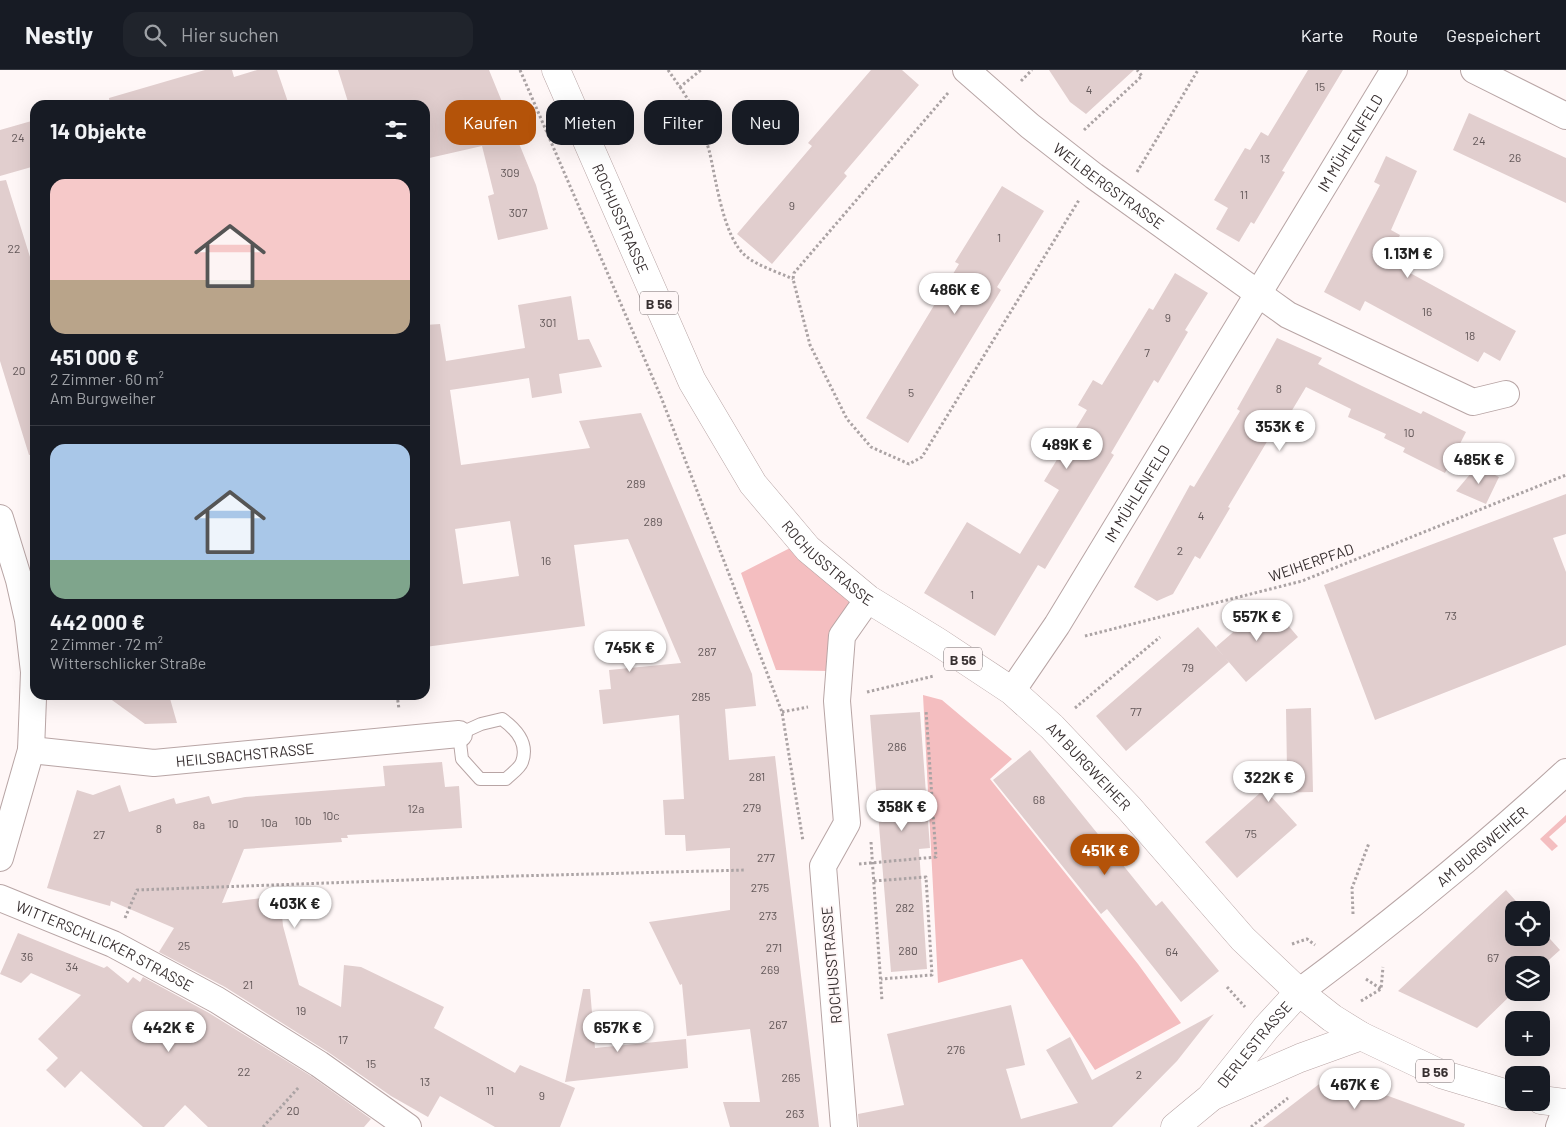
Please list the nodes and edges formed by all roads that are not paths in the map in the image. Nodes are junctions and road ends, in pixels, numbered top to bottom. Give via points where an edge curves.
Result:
1 (556, 70) edge
2 (966, 70) edge
3 (1394, 70) edge
4 (1474, 70) edge
5 (1566, 116) edge
6 (1258, 293) junction
7 (1506, 394) dead end
8 (0, 518) edge
9 (868, 600) junction
10 (30, 637) edge
11 (1012, 691) junction
12 (33, 700) edge
13 (459, 734) junction
14 (31, 750) junction
15 (1566, 772) edge
16 (0, 858) edge
17 (0, 898) edge
18 (1299, 992) junction
19 (1361, 1036) junction
20 (1505, 1093) edge
21 (1210, 1098) junction
22 (1550, 1101) edge
23 (1566, 1103) edge
24 (1566, 1108) edge
25 (408, 1127) edge
26 (844, 1127) edge
27 (1175, 1127) edge
28 (1559, 1127) edge

1 - 9 main road, ROCHUSSTRASSE / B 56 via 692,382 753,484 808,549
2 - 6 street, WEILBERGSTRASSE via 1094,176
3 - 6 street, IM MÜHLENFELD
4 - 5 street
6 - 7 street via 1288,315 1473,402
6 - 11 street, IM MÜHLENFELD via 1057,625
8 - 10 street via 19,580
9 - 11 main road, AM BURGWEIHER / B 56
9 - 26 street, ROCHUSSTRASSE via 842,636 837,701 847,823 813,858
11 - 18 main road, AM BURGWEIHER / B 56 via 1052,727 1129,808 1243,939
12 - 14 street
13 - 13 lane, HEILSBACHSTRASSE via 502,719 514,728 524,745 522,762 506,779 480,779 462,759
13 - 14 street, HEILSBACHSTRASSE via 154,763
14 - 16 street
15 - 18 street, AM BURGWEIHER via 1509,824 1367,941
17 - 25 street, WITTERSCHLICKER STRASSE via 113,944 217,1000 319,1064
18 - 19 main road, AM BURGWEIHER / B 56
18 - 21 main road, DERLESTRASSE
19 - 20 main road, AM BURGWEIHER / B 56 via 1441,1074
19 - 21 main road, DERLESTRASSE via 1300,1058
21 - 27 main road, DERLESTRASSE
22 - 23 main road
24 - 28 street

